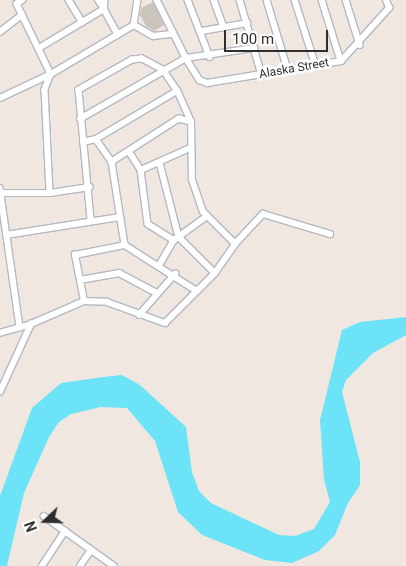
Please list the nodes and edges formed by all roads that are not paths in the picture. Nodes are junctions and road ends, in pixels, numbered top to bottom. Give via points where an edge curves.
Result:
1 (22, 0) edge
2 (69, 0) edge
3 (98, 0) edge
4 (105, 0) edge
5 (138, 0) edge
6 (157, 0) edge
7 (188, 0) edge
8 (214, 0) edge
9 (240, 0) edge
10 (267, 0) edge
11 (295, 0) edge
12 (322, 0) edge
13 (346, 0) edge
14 (388, 3) edge
15 (104, 9) junction
16 (22, 15) junction
17 (82, 22) junction
18 (247, 23) junction
19 (134, 25) junction
20 (224, 27) junction
21 (202, 31) junction
22 (0, 32) edge
23 (118, 34) junction
24 (172, 34) junction
25 (360, 45) junction
26 (39, 48) junction
27 (254, 48) junction
28 (210, 57) junction
29 (186, 58) junction
30 (341, 61) junction
31 (316, 66) junction
32 (163, 70) junction
33 (288, 70) junction
34 (51, 74) junction
35 (262, 75) junction
36 (177, 91) junction
37 (0, 98) edge
38 (80, 119) junction
39 (191, 122) junction
40 (96, 139) junction
41 (83, 142) junction
42 (190, 148) junction
43 (129, 151) junction
44 (112, 162) junction
45 (160, 163) junction
46 (140, 170) junction
47 (90, 186) junction
48 (0, 191) edge
49 (50, 193) junction
50 (207, 216) junction
51 (120, 217) junction
52 (91, 219) junction
53 (330, 234) dead end
54 (6, 235) junction
55 (177, 238) junction
56 (235, 244) junction
57 (125, 245) junction
58 (160, 264) junction
59 (215, 273) junction
60 (175, 274) junction
61 (80, 280) junction
62 (197, 291) junction
63 (158, 292) junction
64 (84, 301) junction
65 (139, 315) junction
66 (31, 324) junction
67 (20, 326) junction
68 (0, 333) edge
69 (0, 392) edge
70 (44, 516) dead end
71 (65, 531) junction
72 (90, 550) junction
73 (42, 566) edge
74 (80, 566) edge
75 (114, 566) edge

1 - 16 street via 17,4
2 - 17 street
3 - 15 street
4 - 15 street
5 - 19 street
6 - 24 street
7 - 21 street
8 - 20 street
9 - 18 street
10 - 33 street
11 - 31 street
12 - 30 street
13 - 25 street
14 - 25 street, Alaska Street
15 - 17 street
15 - 23 street
16 - 22 street
16 - 26 street
17 - 26 street
18 - 20 street
18 - 27 street
19 - 23 street
19 - 24 street via 153,36
20 - 21 street
21 - 28 street
23 - 34 street
24 - 29 street
25 - 30 street, Alaska Street
26 - 34 street
27 - 28 street
27 - 35 street
28 - 29 street
29 - 32 street
29 - 35 street, Alaska Street via 203,83
30 - 31 street, Alaska Street
31 - 33 street, Alaska Street
32 - 36 street
32 - 38 street
32 - 38 street via 137,58 83,87 78,95
33 - 35 street, Alaska Street
34 - 37 street
34 - 49 street via 45,90
36 - 39 street
36 - 40 street
38 - 41 street
39 - 42 street
39 - 43 street via 179,119
40 - 41 street
40 - 44 street
41 - 47 street
42 - 45 street
42 - 50 street via 192,180
43 - 44 street
43 - 46 street
44 - 51 street
45 - 46 street
45 - 55 street
46 - 55 street via 148,224
47 - 49 street
47 - 52 street
48 - 49 street
48 - 54 street
50 - 55 street
50 - 56 street
51 - 52 street
51 - 57 street
52 - 54 street
53 - 56 street via 263,214
54 - 67 street
55 - 58 street
55 - 59 street
56 - 59 street
57 - 58 street
57 - 61 street via 78,253 74,258
58 - 60 street
59 - 62 street
60 - 62 street
60 - 63 street
61 - 63 street via 119,273
61 - 64 street
62 - 65 street via 165,324
63 - 65 street
64 - 65 street via 107,302
64 - 66 street
66 - 67 street
66 - 69 street
67 - 68 street
70 - 71 street
71 - 72 street
71 - 73 street
72 - 74 street
72 - 75 street

